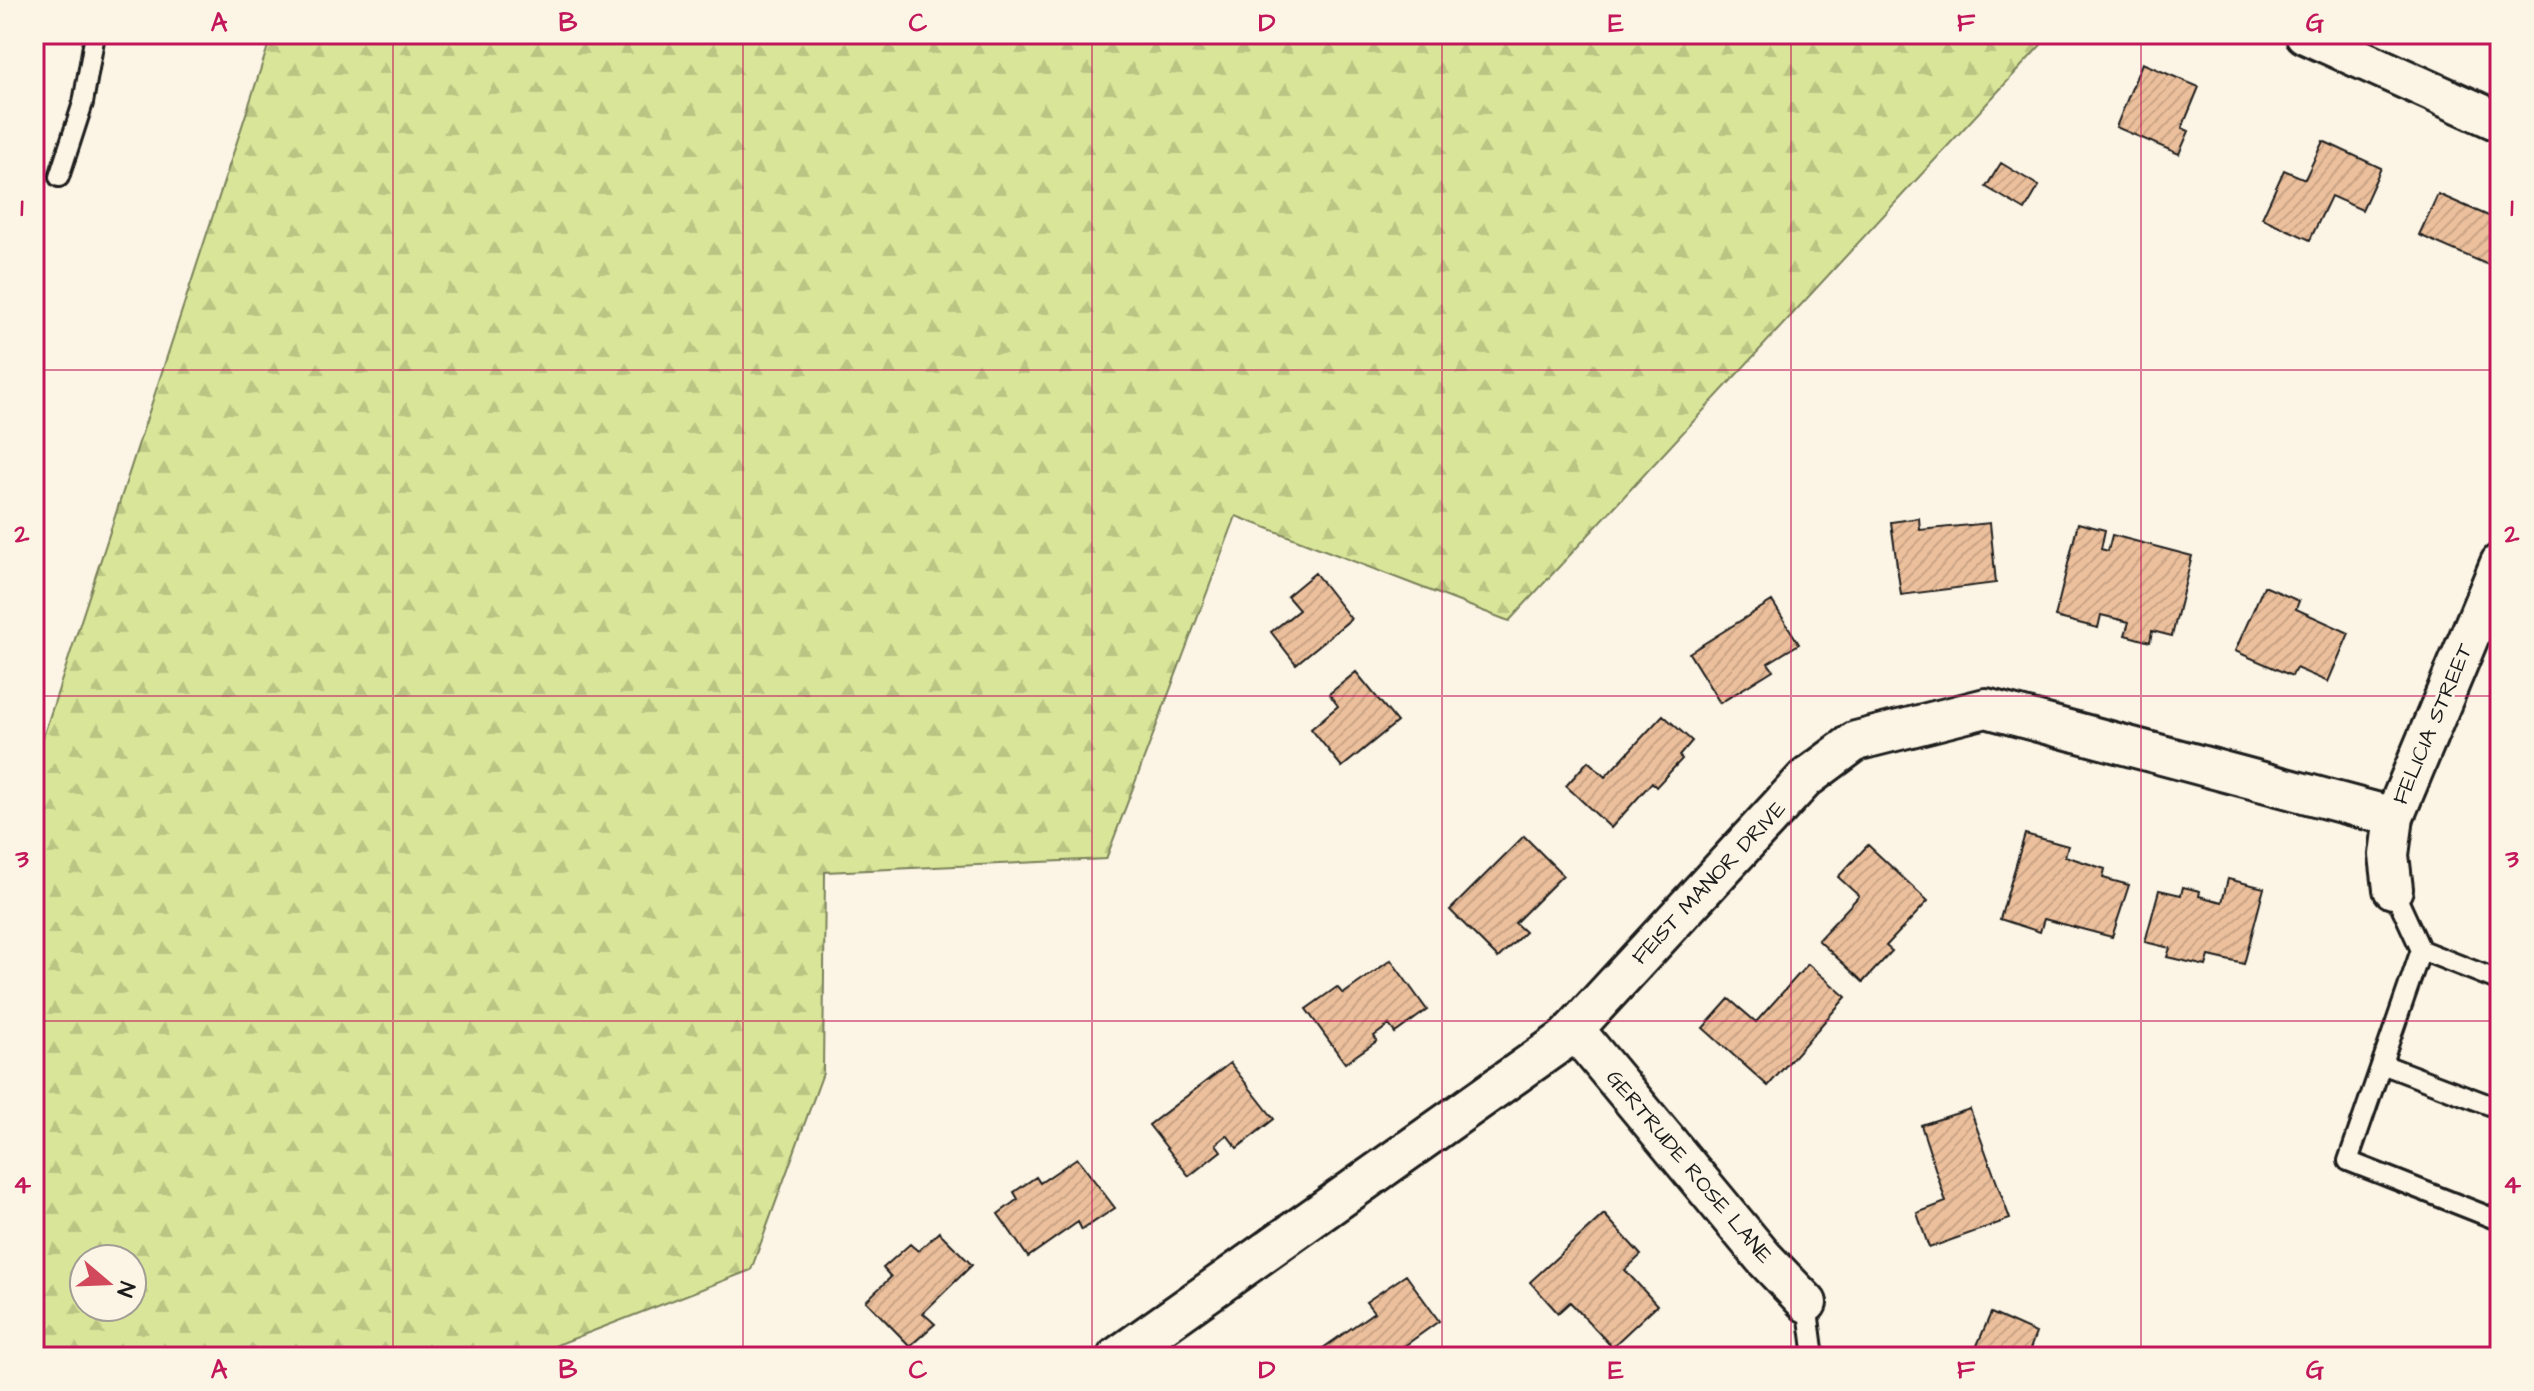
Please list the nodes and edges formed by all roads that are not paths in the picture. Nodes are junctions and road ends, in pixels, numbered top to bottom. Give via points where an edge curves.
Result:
1 (95, 34) edge
2 (2305, 34) edge
3 (2500, 122) edge
4 (59, 177) dead end
5 (2500, 563) edge
6 (2394, 817) junction
7 (2393, 889) joint
8 (2421, 950) junction
9 (2500, 981) edge
10 (1574, 1029) junction
11 (2382, 1064) junction
12 (2500, 1109) edge
13 (2500, 1221) edge
14 (1807, 1303) joint
15 (1117, 1357) edge
16 (1814, 1357) edge

1 - 4 lane via 83,103
2 - 3 street
5 - 6 street, FELICIA STREET
6 - 7 street, FELICIA STREET via 2389,855
6 - 10 street, FEIST MANOR DRIVE via 1986,708 1856,741 1805,779
7 - 8 lane
8 - 9 lane
8 - 11 lane
10 - 14 street, GERTRUDE ROSE LANE
10 - 15 street, FEIST MANOR DRIVE
11 - 12 lane
11 - 13 lane via 2348,1161
14 - 16 lane

